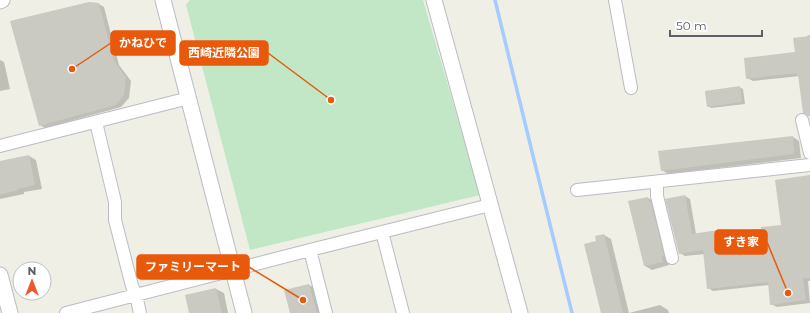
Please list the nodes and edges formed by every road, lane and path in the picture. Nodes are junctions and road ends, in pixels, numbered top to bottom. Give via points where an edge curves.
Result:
1 (163, 0) edge
2 (434, 0) edge
3 (615, 0) edge
4 (631, 88) dead end
5 (189, 98) junction
6 (802, 120) dead end
7 (96, 122) junction
8 (0, 146) edge
9 (810, 153) edge
10 (810, 165) edge
11 (657, 182) junction
12 (576, 190) dead end
13 (490, 204) junction
14 (382, 232) junction
15 (310, 250) junction
16 (672, 258) dead end
17 (233, 269) junction
18 (0, 275) edge
19 (136, 295) junction
20 (10, 313) edge
21 (66, 313) edge
22 (140, 313) edge
23 (244, 313) edge
24 (326, 313) edge
25 (403, 313) edge
26 (520, 313) edge

1 - 5 street
2 - 13 street
3 - 4 street
5 - 7 street
5 - 17 street
6 - 9 street
7 - 8 street
7 - 19 street via 115,202 115,220
10 - 11 street
11 - 12 street
11 - 16 street via 657,196
13 - 14 street
13 - 26 street
14 - 15 street
14 - 25 street
15 - 17 street
15 - 24 street
17 - 19 street
17 - 23 street
18 - 20 street
19 - 21 street
19 - 22 street

